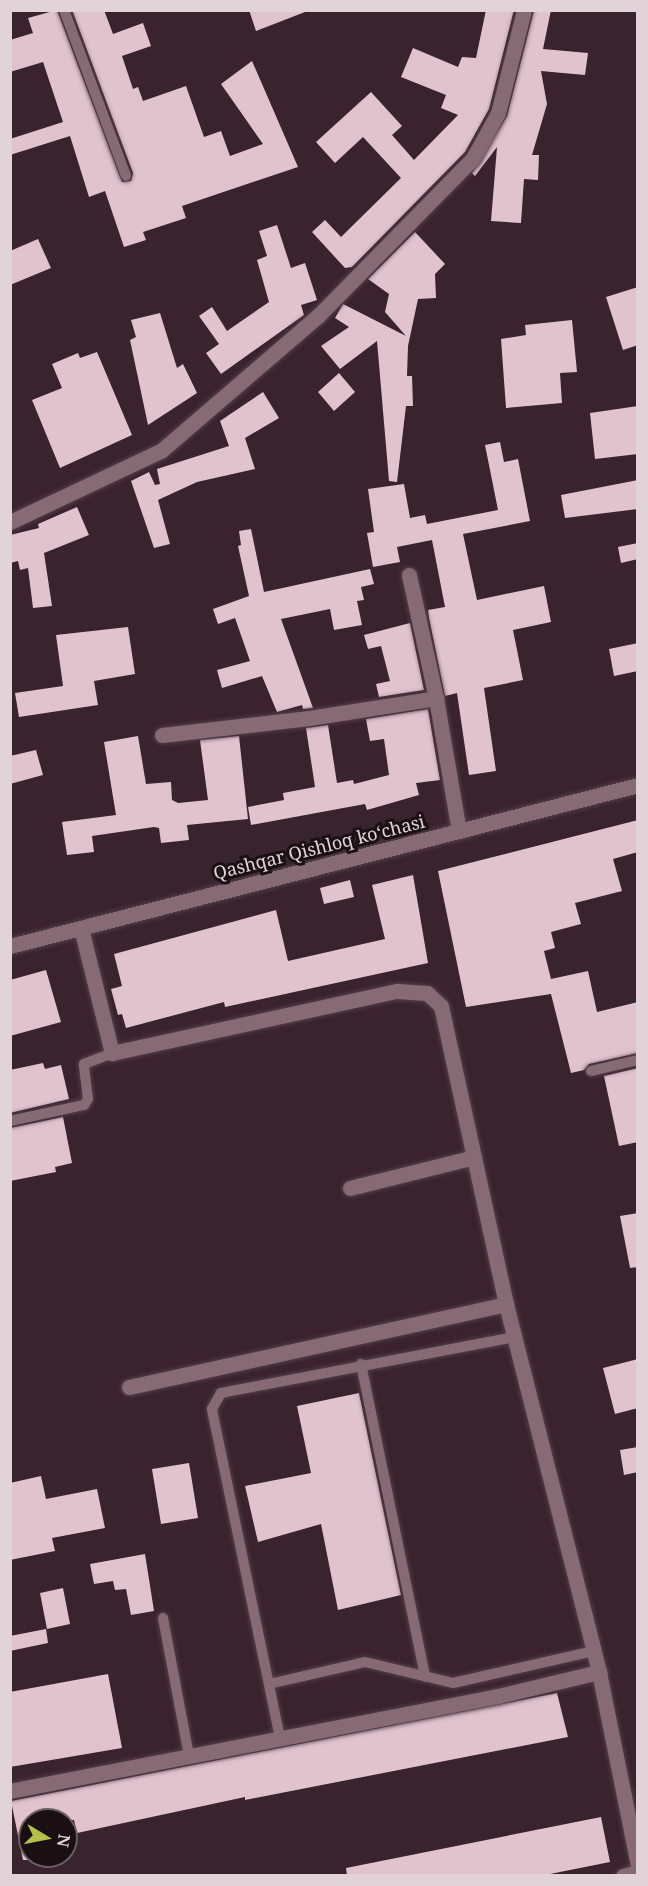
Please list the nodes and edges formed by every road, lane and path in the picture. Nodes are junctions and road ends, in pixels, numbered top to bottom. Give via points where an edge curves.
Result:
1 (64, 10) edge
2 (525, 10) edge
3 (126, 176) dead end
4 (10, 522) edge
5 (409, 575) dead end
6 (436, 698) junction
7 (162, 735) dead end
8 (638, 785) edge
9 (459, 831) junction
10 (81, 928) junction
11 (10, 946) edge
12 (112, 1053) junction
13 (638, 1060) edge
14 (591, 1071) dead end
15 (10, 1121) edge
16 (474, 1157) junction
17 (350, 1188) dead end
18 (506, 1304) junction
19 (514, 1337) junction
20 (361, 1364) junction
21 (129, 1387) dead end
22 (163, 1618) dead end
23 (594, 1652) junction
24 (599, 1672) junction
25 (425, 1677) junction
26 (269, 1684) junction
27 (280, 1738) junction
28 (189, 1756) junction
29 (10, 1791) edge
30 (638, 1865) edge
31 (638, 1872) edge
32 (622, 1875) edge

1 - 3 lane
2 - 4 street via 490,132 460,174 327,308 162,450
5 - 6 street
6 - 7 street
6 - 9 street
8 - 9 street, Qashqar Qishloq koʻchasi
9 - 10 street, Qashqar Qishloq koʻchasi
10 - 11 street, Qashqar Qishloq koʻchasi
10 - 12 street
12 - 15 lane via 84,1064 88,1099 84,1105
12 - 16 street via 397,992 427,993 441,1006
13 - 14 lane
16 - 17 street
16 - 18 street
18 - 19 street
18 - 21 street
19 - 20 lane
19 - 23 street
20 - 25 lane
20 - 26 lane via 221,1393 212,1409
22 - 28 lane
23 - 24 street
23 - 25 lane via 453,1683
24 - 27 street via 498,1696
24 - 30 street
25 - 26 lane via 365,1662
26 - 27 lane
27 - 28 street
28 - 29 street
31 - 32 street

